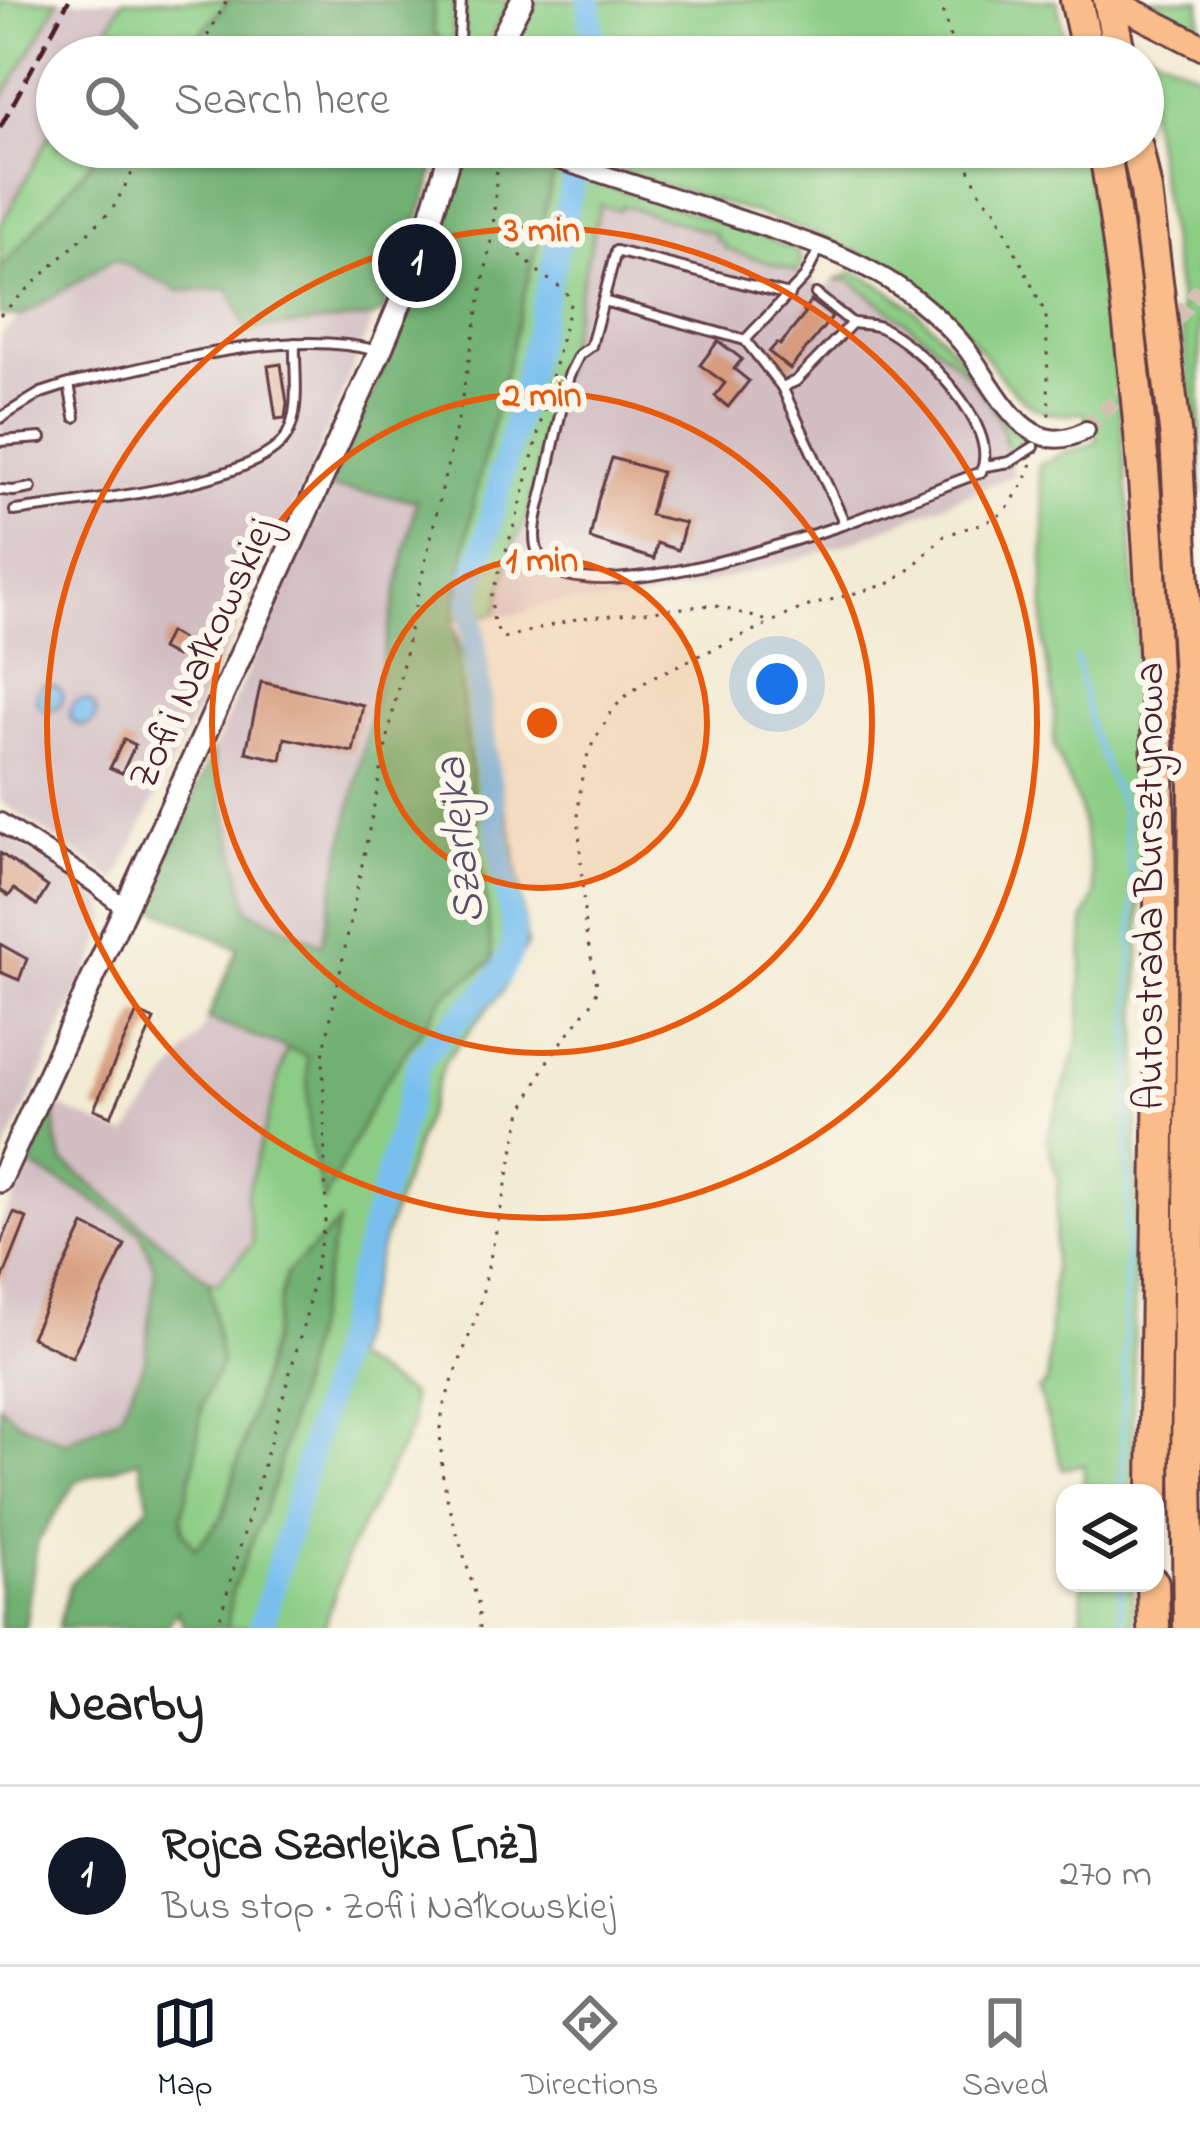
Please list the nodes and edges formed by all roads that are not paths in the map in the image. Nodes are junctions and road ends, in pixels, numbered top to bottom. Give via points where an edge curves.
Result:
1 (461, 0) edge
2 (522, 0) edge
3 (1076, 0) edge
4 (1109, 0) edge
5 (459, 36) edge
6 (503, 36) edge
7 (1084, 36) edge
8 (1116, 36) edge
9 (1200, 46) edge
10 (446, 168) edge
11 (585, 168) edge
12 (1108, 168) edge
13 (1141, 168) edge
14 (820, 247) junction
15 (816, 294) dead end
16 (790, 295) junction
17 (602, 302) junction
18 (852, 323) junction
19 (745, 340) junction
20 (295, 343) junction
21 (380, 351) junction
22 (69, 384) junction
23 (782, 387) junction
24 (75, 417) dead end
25 (0, 418) edge
26 (1086, 430) tunnel mouth
27 (41, 438) dead end
28 (0, 441) edge
29 (1035, 441) junction
30 (985, 466) junction
31 (31, 488) dead end
32 (0, 490) edge
33 (15, 511) dead end
34 (845, 524) junction
35 (0, 822) edge
36 (125, 908) junction
37 (0, 1181) edge
38 (1154, 1484) edge
39 (1153, 1592) edge
40 (1154, 1628) edge
41 (1189, 1628) edge

1 - 5 lane
2 - 6 street
3 - 7 highway
4 - 8 highway
4 - 9 main road
10 - 21 street, Zofii Nałkowskiej
11 - 14 street
12 - 38 highway, Autostrada Bursztynowa via 1142,456 1156,710
13 - 41 highway, Autostrada Bursztynowa via 1176,439 1195,787
14 - 16 lane
14 - 29 street via 916,299
15 - 18 lane
16 - 17 lane via 616,250
16 - 19 lane
17 - 19 lane
17 - 34 lane via 591,346 569,375 536,521 536,548 549,568 580,580 626,579 760,553
18 - 23 lane
18 - 30 lane via 878,326 955,388 978,431
19 - 23 lane
20 - 21 lane
20 - 22 lane
20 - 33 lane via 292,424 267,455 215,477
21 - 36 street, Zofii Nałkowskiej
22 - 24 lane
22 - 25 lane
23 - 34 lane
26 - 29 street
27 - 28 lane
29 - 30 lane via 1010,462
30 - 34 lane
31 - 32 lane
35 - 36 street
36 - 37 street, Zofii Nałkowskiej
39 - 40 highway

